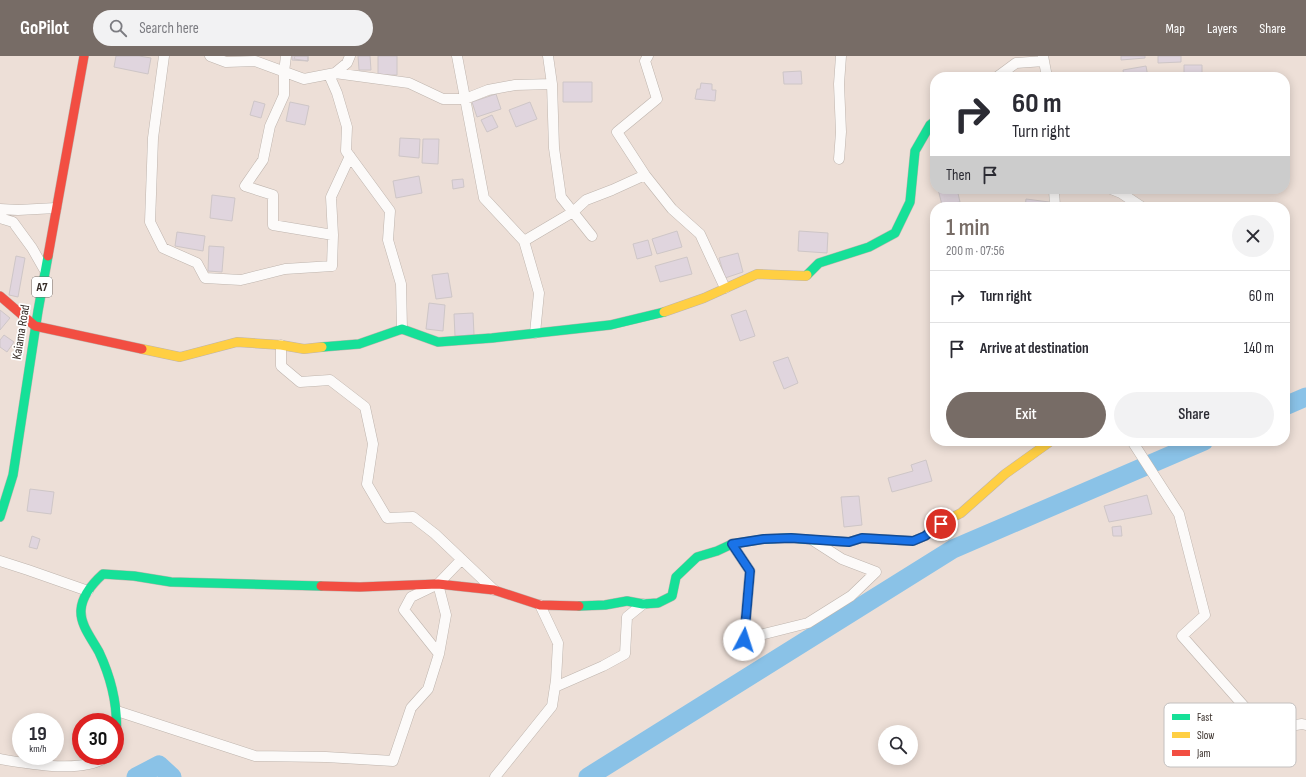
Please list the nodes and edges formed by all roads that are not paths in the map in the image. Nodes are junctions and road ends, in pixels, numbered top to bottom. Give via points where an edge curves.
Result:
1 (84, 56) edge
2 (164, 56) edge
3 (210, 56) edge
4 (286, 56) edge
5 (350, 56) edge
6 (457, 56) edge
7 (548, 56) edge
8 (648, 56) edge
9 (841, 56) edge
10 (1043, 58) edge
11 (239, 59) edge
12 (284, 72) junction
13 (1004, 72) edge
14 (1046, 72) edge
15 (335, 73) junction
16 (552, 84) junction
17 (465, 99) junction
18 (930, 125) edge
19 (350, 156) junction
20 (839, 159) dead end
21 (645, 175) junction
22 (1122, 194) edge
23 (1134, 202) edge
24 (56, 208) junction
25 (0, 209) edge
26 (573, 212) junction
27 (0, 218) edge
28 (333, 235) junction
29 (592, 236) dead end
30 (524, 241) junction
31 (45, 270) junction
32 (725, 288) junction
33 (0, 296) edge
34 (35, 326) junction
35 (402, 329) junction
36 (534, 333) junction
37 (282, 345) junction
38 (1044, 446) edge
39 (1135, 446) edge
40 (0, 517) edge
41 (812, 539) junction
42 (732, 544) junction
43 (461, 560) junction
44 (0, 561) edge
45 (438, 584) junction
46 (494, 590) junction
47 (88, 591) junction
48 (643, 604) junction
49 (540, 605) junction
50 (439, 654) junction
51 (555, 687) junction
52 (1241, 703) edge
53 (116, 711) joint
54 (1296, 725) edge
55 (1306, 725) edge
56 (0, 759) edge
57 (73, 765) edge
58 (495, 777) edge

1 - 24 main road, Kaiama Road / A7
2 - 28 street via 153,138 150,222 163,248 197,263 205,278 241,280 284,269 332,266
3 - 11 street via 226,62
4 - 12 street
5 - 15 street via 347,63
6 - 17 street
7 - 16 street
8 - 21 street via 645,61 657,99 617,132
9 - 20 street
10 - 13 street via 1016,63
10 - 14 street
11 - 12 street via 255,61
12 - 15 street via 304,79
12 - 28 street via 284,96 270,126 263,160 245,186 273,195 273,224
15 - 17 street via 409,83 443,99
15 - 19 street via 330,77 347,127 346,151
16 - 17 street via 515,85 488,90
16 - 26 street via 554,148 561,198
17 - 30 street via 484,198
18 - 32 main road via 915,151 910,202 895,233 869,247 819,263 806,276 757,274
19 - 28 street via 331,197
19 - 35 street via 390,211 388,240 401,284
21 - 26 street via 586,200
21 - 32 street via 672,209 700,234
22 - 23 street
24 - 25 street
24 - 31 main road, Kaiama Road / A7
26 - 29 street
26 - 30 street
27 - 31 street via 14,222
30 - 36 street via 539,293
31 - 34 main road, Kaiama Road / A7
32 - 36 main road via 704,298 610,325
33 - 34 main road
34 - 37 main road via 180,357 237,342
34 - 40 main road, Kaiama Road / A7 via 13,475
35 - 36 main road via 438,342
35 - 37 main road via 359,344 304,349
37 - 43 street via 281,366 300,382 330,380 366,407 373,444 367,484 386,518 414,517
38 - 41 main road via 1005,474 961,513 913,541 862,538 849,542
39 - 52 street via 1179,514 1205,616 1182,636
41 - 42 main road via 764,539
41 - 42 street via 842,559 876,572 851,596 808,622 744,640 750,571
42 - 48 main road via 697,557 676,577 672,596 658,603
43 - 45 street
43 - 46 street
44 - 47 street
45 - 46 main road
45 - 47 main road via 239,585 171,582 103,574
45 - 50 street via 446,615
45 - 50 street via 411,597 404,610
46 - 49 main road
47 - 53 main road via 81,610 82,616 112,686
48 - 49 main road via 627,601 598,605
48 - 51 street via 627,617 625,654
49 - 51 street via 558,643
50 - 53 street via 428,689 411,708 393,761 255,756
51 - 58 street via 552,706
54 - 55 street
56 - 57 street

